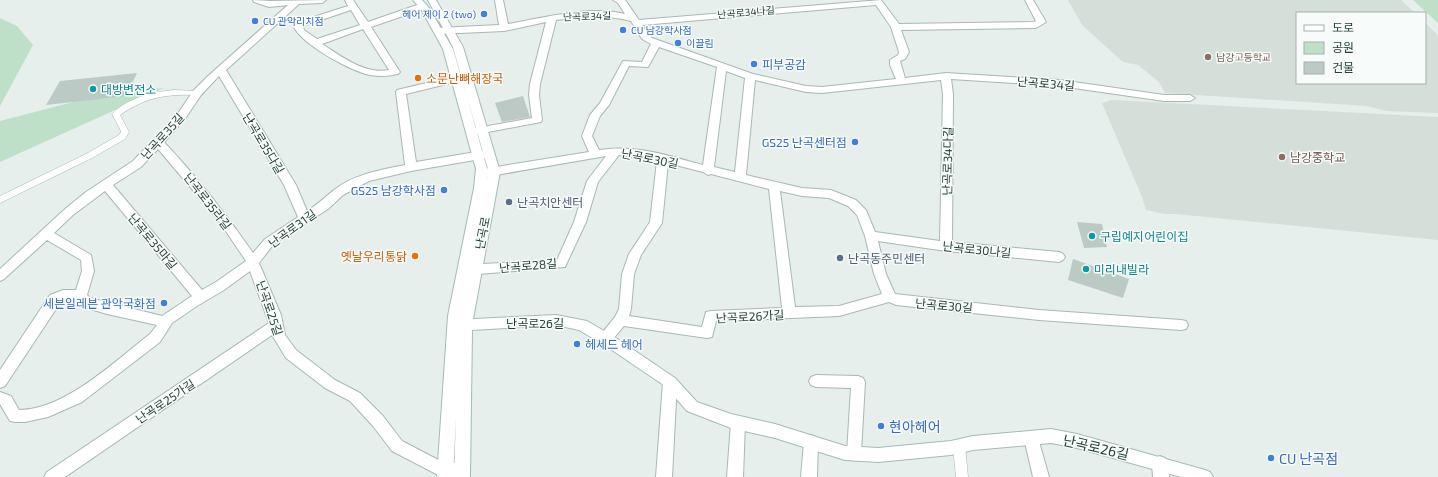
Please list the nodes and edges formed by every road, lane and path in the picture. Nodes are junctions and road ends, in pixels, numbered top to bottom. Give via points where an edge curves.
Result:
1 (256, 0) edge
2 (322, 0) edge
3 (499, 0) edge
4 (617, 0) edge
5 (1029, 0) edge
6 (877, 1) edge
7 (297, 2) junction
8 (424, 2) edge
9 (858, 2) edge
10 (351, 3) edge
11 (800, 4) edge
12 (552, 18) junction
13 (634, 20) junction
14 (365, 26) junction
15 (896, 27) junction
16 (504, 28) junction
17 (438, 31) junction
18 (450, 31) junction
19 (315, 43) junction
20 (656, 43) junction
21 (722, 66) junction
22 (220, 69) junction
23 (750, 76) junction
24 (946, 76) junction
25 (456, 79) junction
26 (902, 82) junction
27 (197, 93) junction
28 (1190, 98) dead end
29 (478, 131) junction
30 (159, 143) junction
31 (616, 151) junction
32 (596, 154) junction
33 (484, 155) junction
34 (663, 159) junction
35 (410, 167) junction
36 (708, 171) junction
37 (488, 173) junction
38 (740, 178) junction
39 (106, 185) junction
40 (774, 186) junction
41 (0, 200) edge
42 (304, 218) junction
43 (46, 234) junction
44 (871, 236) junction
45 (946, 246) junction
46 (1060, 257) dead end
47 (253, 262) junction
48 (469, 270) junction
49 (0, 276) edge
50 (81, 295) junction
51 (200, 297) junction
52 (890, 297) junction
53 (789, 313) junction
54 (621, 320) junction
55 (166, 322) junction
56 (460, 324) junction
57 (277, 325) junction
58 (1181, 326) dead end
59 (606, 338) junction
60 (816, 381) dead end
61 (0, 382) edge
62 (670, 382) junction
63 (0, 398) edge
64 (738, 422) junction
65 (1031, 438) junction
66 (811, 442) junction
67 (959, 446) junction
68 (854, 453) junction
69 (1160, 470) edge
70 (462, 473) edge
71 (445, 474) edge
72 (52, 477) edge
73 (664, 477) edge
74 (735, 477) edge
75 (809, 477) edge
76 (962, 477) edge
77 (1041, 477) edge
78 (1205, 477) edge

1 - 7 street via 269,4
2 - 7 street
3 - 16 street
4 - 13 street via 621,1
5 - 15 street via 1041,22 1036,25
6 - 9 street, 난곡로34나길
6 - 15 street, 난곡로34나길
7 - 22 street, 난곡로35길
8 - 14 street
8 - 17 street, 난곡로
8 - 18 street, 난곡로
9 - 11 street, 난곡로34나길
10 - 14 street
10 - 19 street via 298,25 300,32
11 - 13 street, 난곡로34나길
12 - 13 street, 난곡로34길 via 586,14 620,15
12 - 16 street, 난곡로34길
12 - 29 street via 535,84 538,120
13 - 20 street, 난곡로34길 via 645,37
14 - 19 street
14 - 19 street via 395,72 389,75 369,72
15 - 26 street via 904,52 902,57 895,60
16 - 18 street, 난곡로34길
17 - 18 street, 난곡로34길
17 - 25 street, 난곡로 via 448,49
18 - 29 street, 난곡로 via 458,47
20 - 21 street, 난곡로34길
20 - 32 street via 645,65 626,63 596,115 587,136
21 - 23 street, 난곡로34길
21 - 36 street
22 - 27 street, 난곡로35길
22 - 42 street, 난곡로35다길 via 290,185
23 - 26 street, 난곡로34길 via 806,89 822,90
23 - 38 street
24 - 26 street, 난곡로34길
24 - 28 street, 난곡로34길 via 1060,83 1164,98
24 - 45 street, 난곡로34다길
25 - 29 street, 난곡로
25 - 35 street via 401,92
27 - 30 street, 난곡로35길
27 - 41 lane via 162,93 138,100 116,114 124,124 125,132 122,137 82,160
29 - 33 street, 난곡로
30 - 39 street, 난곡로35길 via 137,164
30 - 47 street, 난곡로35라길 via 223,218
31 - 32 street, 난곡로30길
31 - 34 street, 난곡로30길
31 - 48 street, 난곡로28길 via 593,181 580,222 561,264
32 - 37 street, 난곡로30길
33 - 35 street, 난곡로31길
33 - 37 street, 난곡로
34 - 36 street, 난곡로30길
34 - 54 street via 656,223 635,254 628,274 625,309
35 - 42 street, 난곡로31길 via 366,178 339,192 324,206
36 - 38 street, 난곡로30길
37 - 48 street, 난곡로
38 - 40 street, 난곡로30길
39 - 43 street, 난곡로35길 via 69,212
39 - 51 street, 난곡로35마길
40 - 44 street, 난곡로30길 via 802,192 831,194 852,203 862,213
40 - 53 street
42 - 47 street, 난곡로31길 via 269,242
43 - 49 street, 난곡로35길
43 - 50 street via 87,258 88,271
44 - 45 street, 난곡로30나길
44 - 52 street, 난곡로30길 via 880,274
45 - 46 street, 난곡로30나길
47 - 51 street, 난곡로31길
47 - 57 street, 난곡로25길
48 - 56 street, 난곡로
50 - 55 street via 85,302 107,309
50 - 61 street via 64,295 55,300
51 - 55 street, 난곡로31길
52 - 53 street, 난곡로26가길 via 839,311
52 - 58 street, 난곡로30길 via 896,300 1039,315
53 - 54 street, 난곡로26가길 via 711,316 706,334
54 - 59 street
55 - 63 street, 난곡로31길 via 155,338 77,398 48,411 25,416 15,416 6,400
56 - 59 street, 난곡로26길 via 556,320 582,325
56 - 70 street, 난곡로
56 - 71 street, 난곡로
57 - 71 street, 난곡로25길 via 280,337 291,354 330,384 355,397 397,446
57 - 72 street, 난곡로25가길
59 - 62 street, 난곡로26길
60 - 68 street via 858,382
62 - 64 street, 난곡로26길 via 692,407
62 - 73 street
64 - 66 street, 난곡로26길
64 - 74 street
65 - 67 street, 난곡로26길
65 - 69 street, 난곡로26길 via 1050,436 1077,441
65 - 77 street
66 - 68 street, 난곡로26길 via 845,453
66 - 75 street
67 - 68 street, 난곡로26길 via 878,455
67 - 76 lane
69 - 78 street, 난곡로26길
70 - 71 street

